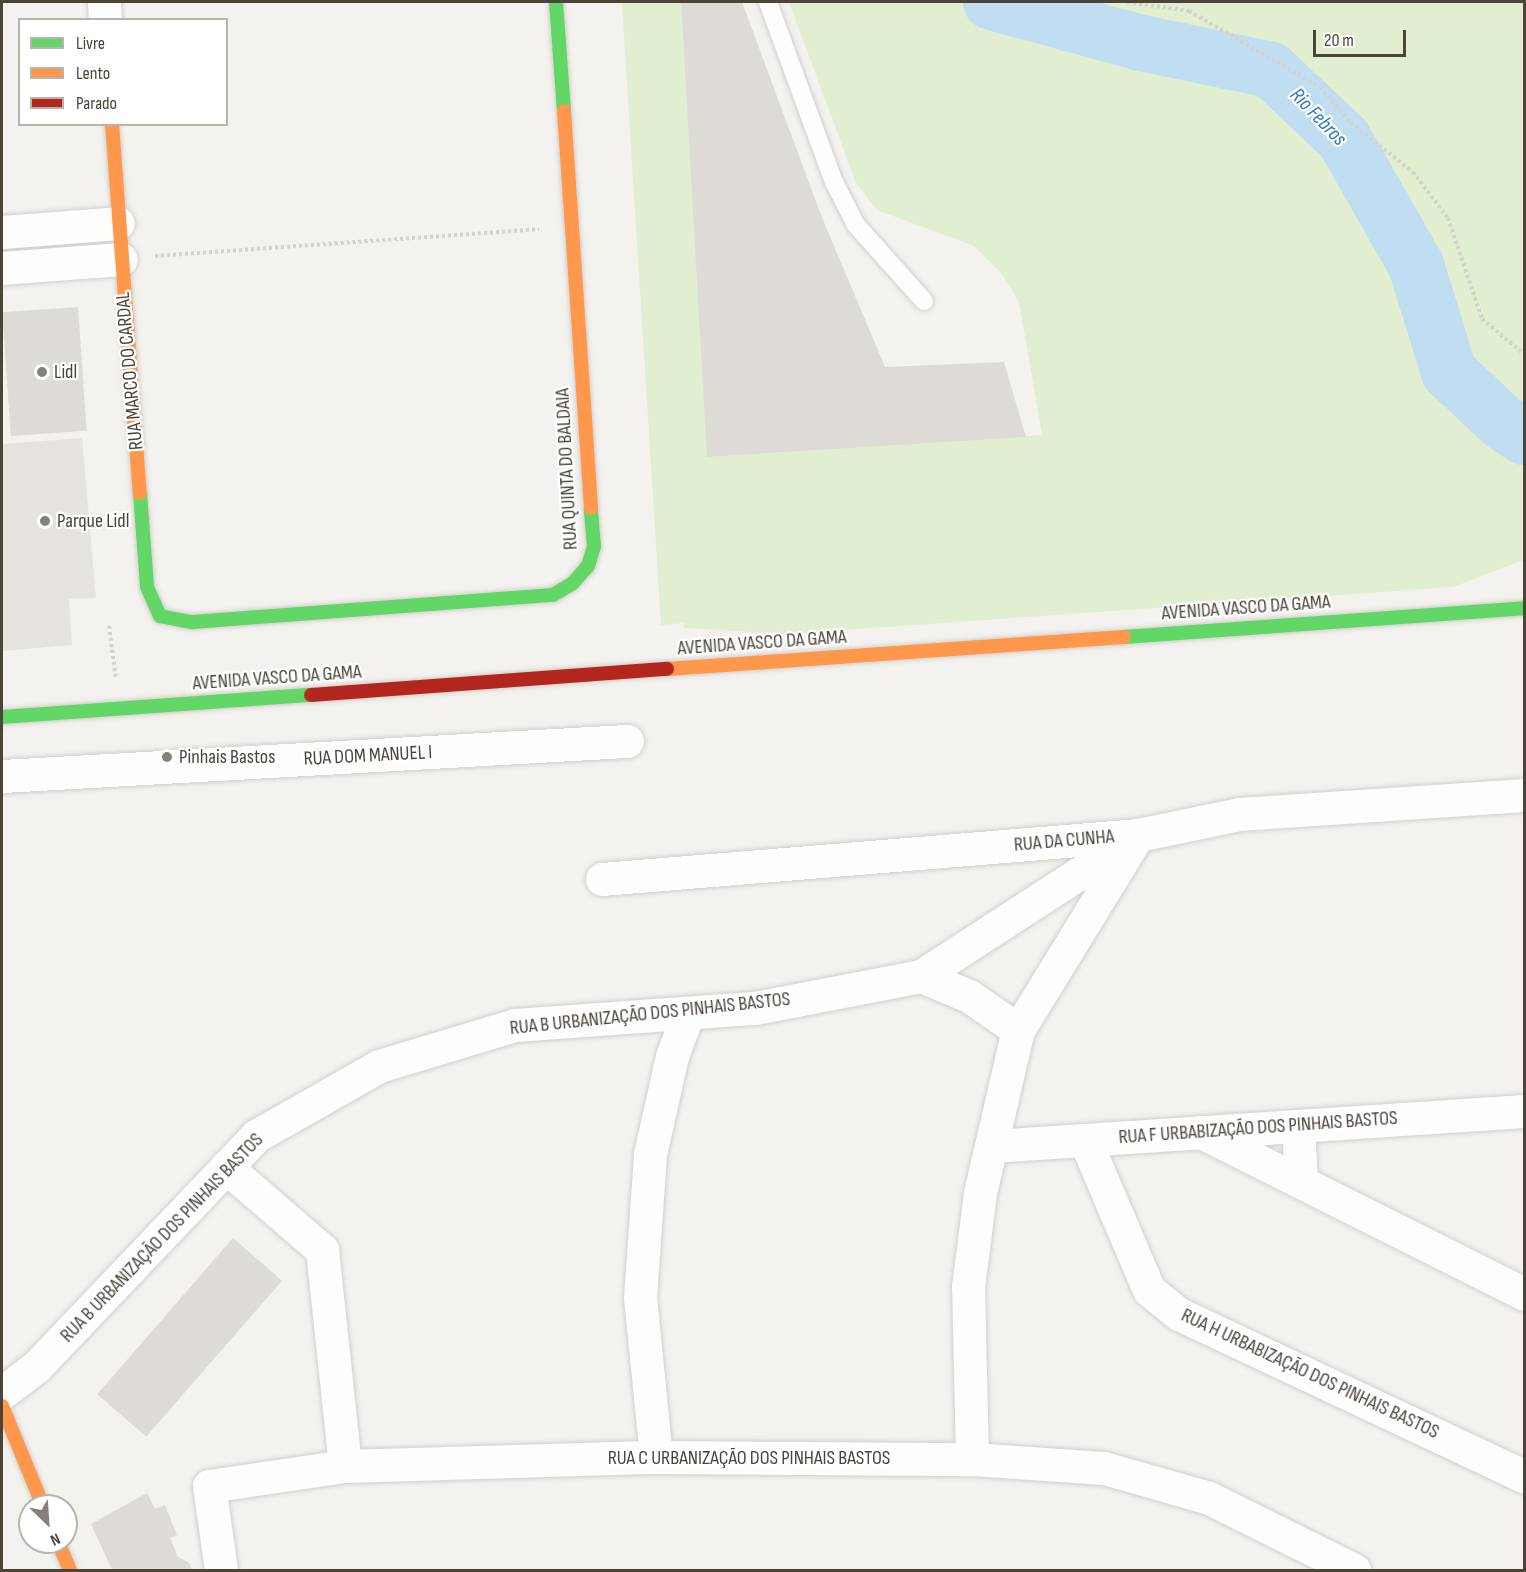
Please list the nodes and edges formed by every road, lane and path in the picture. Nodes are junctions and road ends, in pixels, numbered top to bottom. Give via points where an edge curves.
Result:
1 (104, 2) edge
2 (556, 2) edge
3 (768, 2) edge
4 (1127, 2) edge
5 (105, 18) edge
6 (112, 126) edge
7 (118, 223) junction
8 (572, 227) junction
9 (2, 232) edge
10 (121, 259) junction
11 (2, 268) edge
12 (924, 301) dead end
13 (1524, 354) edge
14 (1524, 608) edge
15 (160, 615) joint
16 (109, 626) dead end
17 (119, 709) junction
18 (2, 717) edge
19 (627, 741) dead end
20 (2, 776) edge
21 (1524, 795) edge
22 (1138, 835) junction
23 (602, 879) dead end
24 (921, 976) junction
25 (688, 1013) junction
26 (1018, 1030) junction
27 (1524, 1111) edge
28 (1298, 1126) junction
29 (1201, 1132) junction
30 (1085, 1140) junction
31 (992, 1146) junction
32 (226, 1167) junction
33 (1301, 1182) junction
34 (1524, 1294) edge
35 (2, 1393) edge
36 (2, 1406) edge
37 (656, 1457) junction
38 (972, 1459) junction
39 (345, 1466) junction
40 (1524, 1476) edge
41 (38, 1494) edge
42 (63, 1554) edge
43 (70, 1570) edge
44 (221, 1570) edge
45 (1354, 1570) edge

1 - 5 street
2 - 8 street, RUA QUINTA DO BALDAIA
3 - 12 lane via 834,182 856,225
4 - 13 path via 1189,11 1320,87 1352,123 1413,172 1428,190 1448,218 1482,319
6 - 7 street, RUA MARCO DO CARDAL
7 - 9 street
7 - 10 street, RUA MARCO DO CARDAL
8 - 10 path
8 - 15 street, RUA QUINTA DO BALDAIA via 594,546 588,566 573,583 553,595 192,622
10 - 11 street
10 - 15 street, RUA MARCO DO CARDAL via 147,587
14 - 17 street, AVENIDA VASCO DA GAMA
16 - 17 path
17 - 18 street, AVENIDA VASCO DA GAMA
19 - 20 street, RUA DOM MANUEL I
21 - 22 street, RUA DA CUNHA via 1239,814
22 - 23 street, RUA DA CUNHA
22 - 24 street
22 - 26 street
24 - 25 street, RUA B URBANIZAÇÃO DOS PINHAIS BASTOS via 755,1008
24 - 26 street via 969,996
25 - 32 street, RUA B URBANIZAÇÃO DOS PINHAIS BASTOS via 515,1024 380,1066 256,1136
25 - 37 street via 672,1056 650,1154 640,1298
26 - 31 street
27 - 28 street, RUA F URBABIZAÇÃO DOS PINHAIS BASTOS
28 - 29 street, RUA F URBABIZAÇÃO DOS PINHAIS BASTOS
28 - 33 street
29 - 30 street, RUA F URBABIZAÇÃO DOS PINHAIS BASTOS
29 - 33 street
30 - 31 street, RUA F URBABIZAÇÃO DOS PINHAIS BASTOS
30 - 40 street, RUA H URBABIZAÇÃO DOS PINHAIS BASTOS via 1149,1290 1179,1314
31 - 38 street via 980,1192 968,1287
32 - 35 street, RUA B URBANIZAÇÃO DOS PINHAIS BASTOS via 37,1366
32 - 39 street via 322,1250
33 - 34 street
36 - 41 street
37 - 38 street, RUA C URBANIZAÇÃO DOS PINHAIS BASTOS
37 - 39 street, RUA C URBANIZAÇÃO DOS PINHAIS BASTOS
38 - 45 street, RUA C URBANIZAÇÃO DOS PINHAIS BASTOS via 1104,1468 1209,1498
39 - 44 street, RUA C URBANIZAÇÃO DOS PINHAIS BASTOS via 209,1486
42 - 43 street

